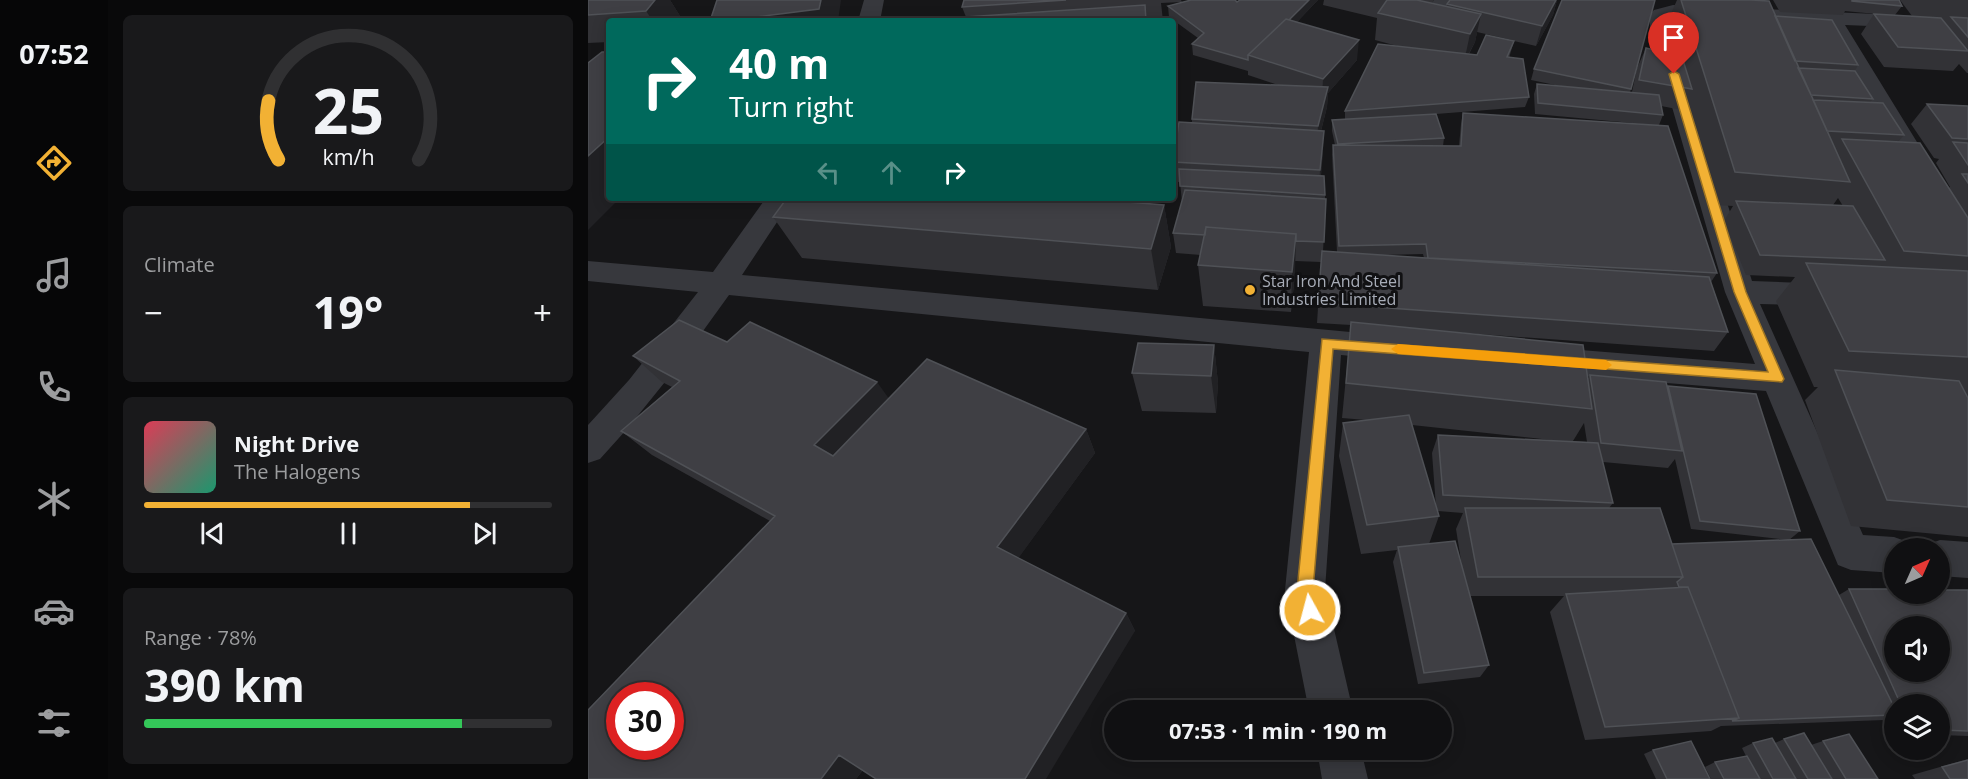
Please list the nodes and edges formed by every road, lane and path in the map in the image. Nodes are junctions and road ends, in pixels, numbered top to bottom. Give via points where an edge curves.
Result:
1 (874, 0) edge
2 (1445, 0) edge
3 (1829, 17) junction
4 (870, 18) edge
5 (1428, 22) edge
6 (1968, 24) edge
7 (778, 201) edge
8 (1968, 248) edge
9 (588, 271) edge
10 (721, 285) junction
11 (1740, 292) junction
12 (1860, 297) edge
13 (1326, 343) junction
14 (1421, 351) edge
15 (1516, 358) edge
16 (1777, 379) junction
17 (588, 448) edge
18 (1884, 554) edge
19 (1950, 559) edge
20 (1968, 560) edge
21 (1329, 700) edge
22 (1341, 760) edge
23 (1345, 779) edge

1 - 4 street
2 - 5 street
3 - 6 street
3 - 8 street
3 - 11 street via 1673,11 1660,17
7 - 10 street
9 - 10 street
10 - 13 street
10 - 17 street via 623,411
11 - 12 street
11 - 16 street
13 - 14 street
13 - 21 street via 1305,590
15 - 16 street
16 - 18 street via 1851,552
19 - 20 street
22 - 23 street

